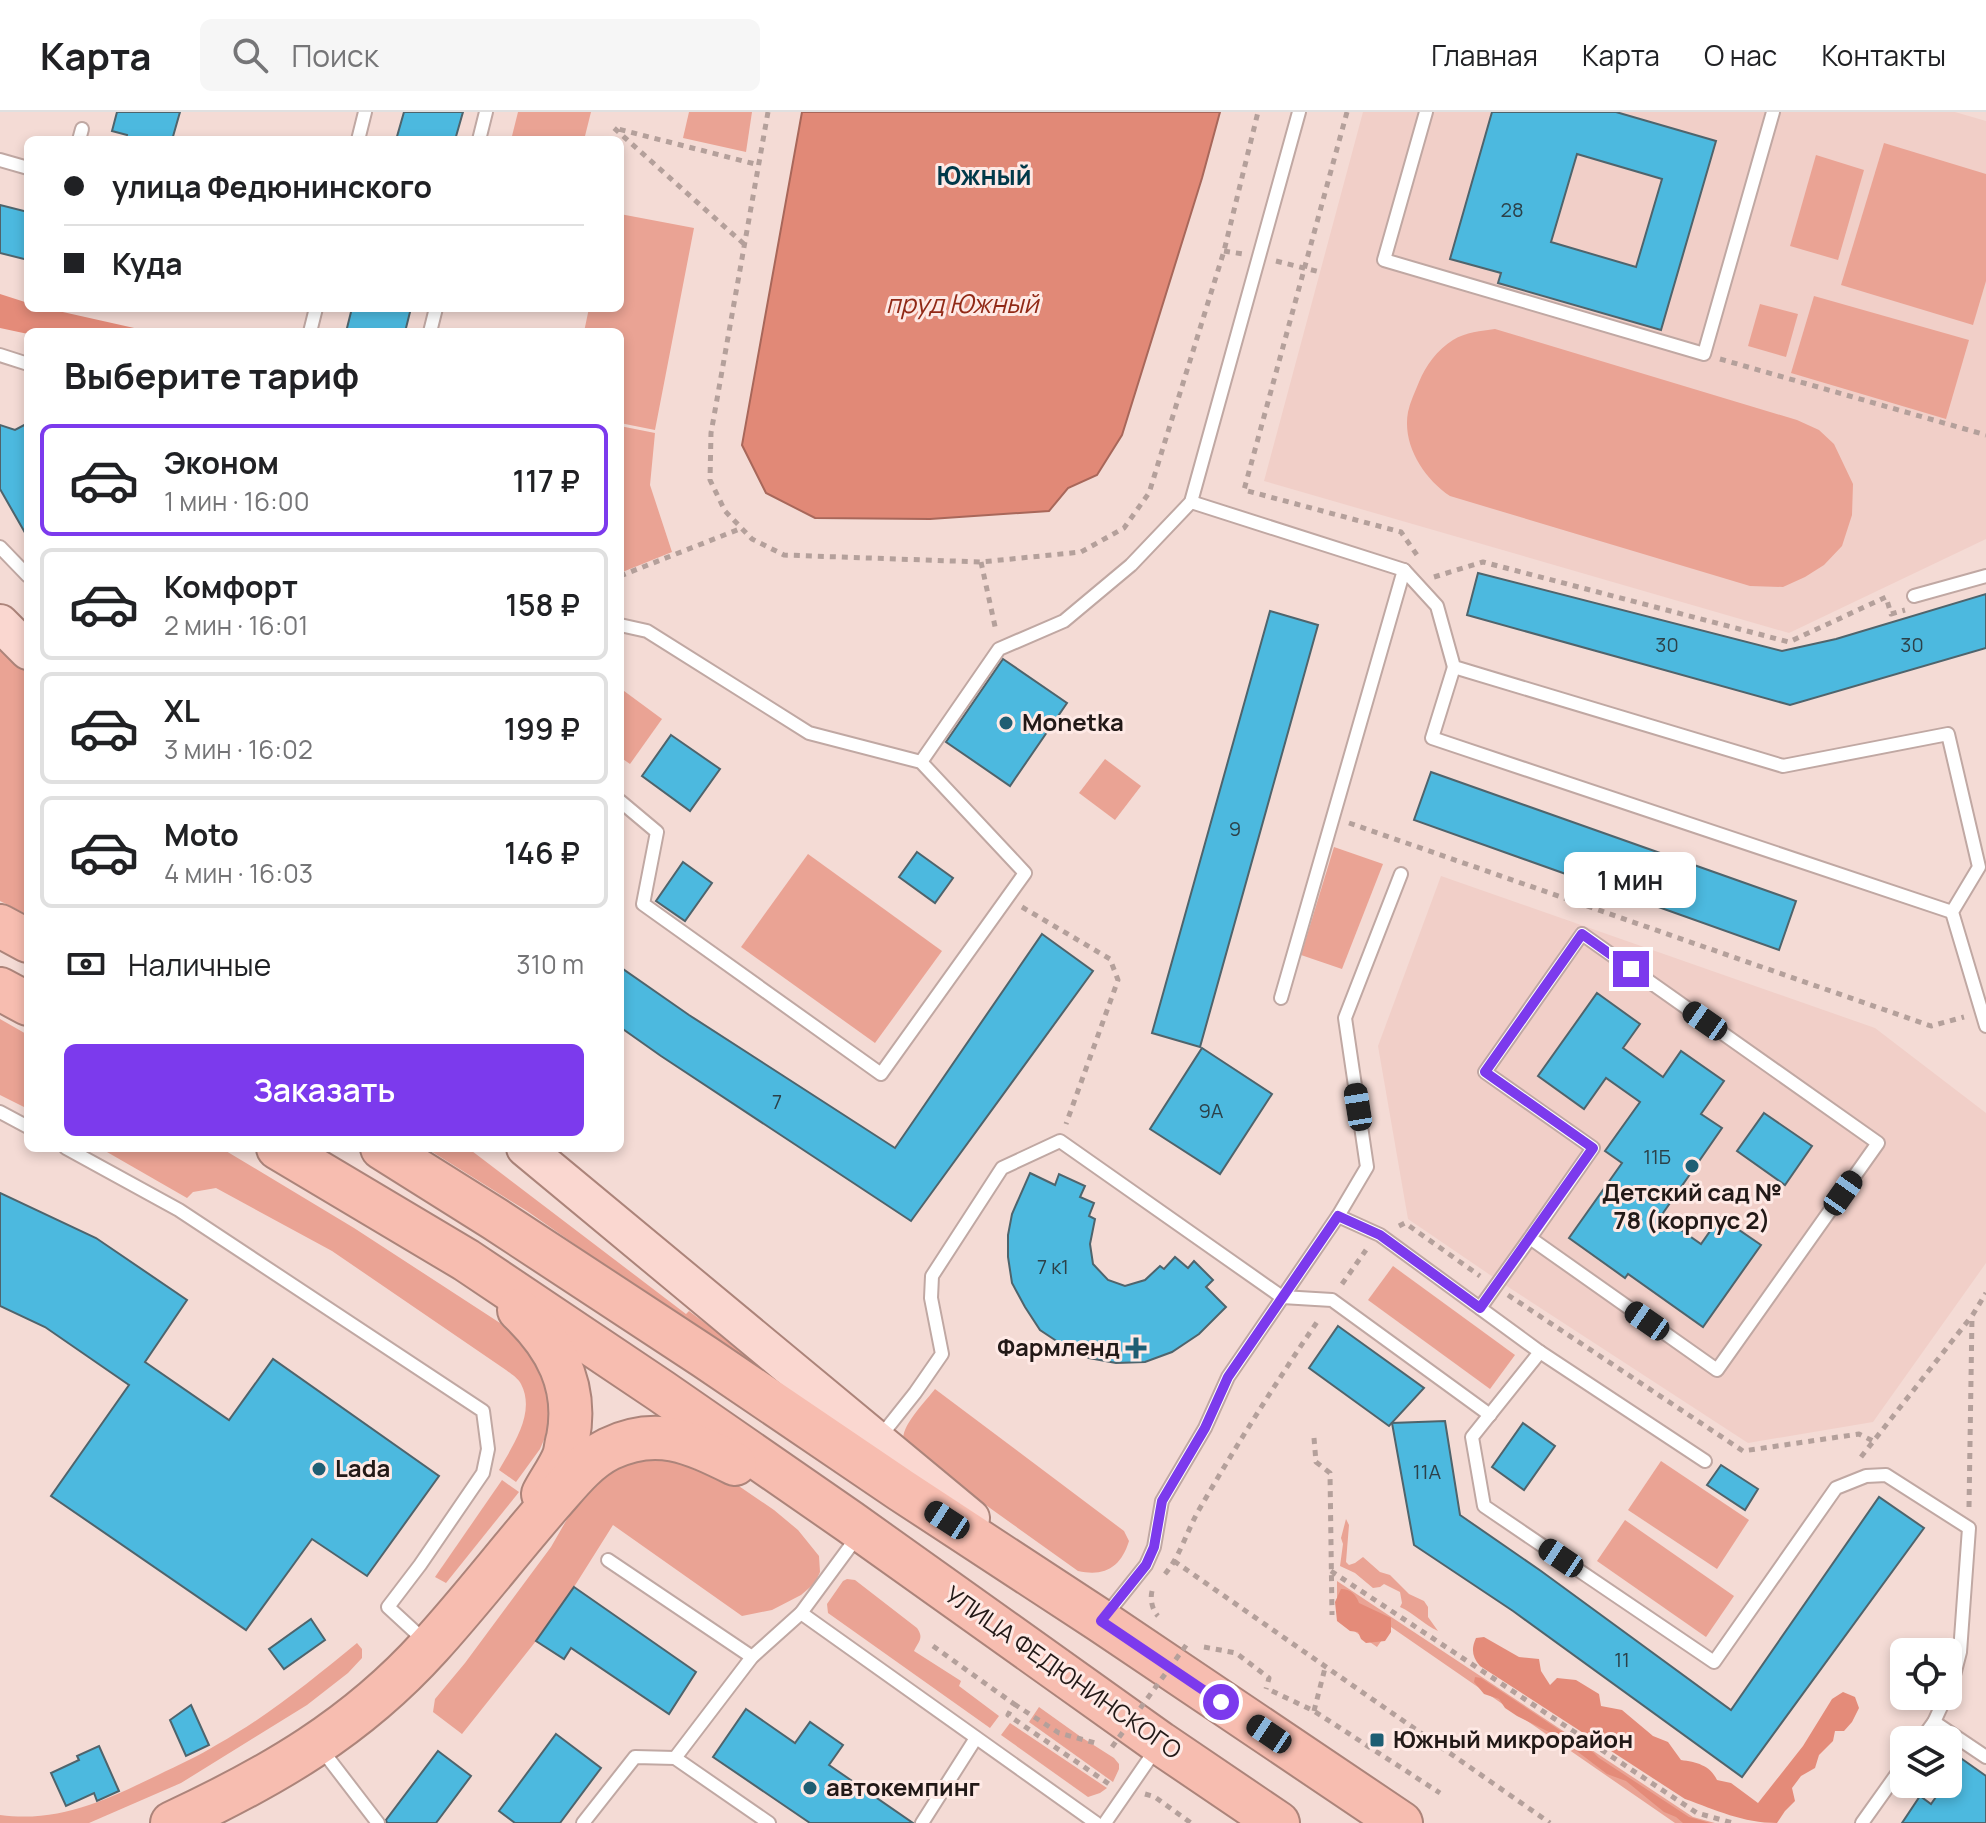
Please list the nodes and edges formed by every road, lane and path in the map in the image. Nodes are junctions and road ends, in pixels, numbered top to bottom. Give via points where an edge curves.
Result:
1 (365, 112) edge
2 (486, 112) edge
3 (768, 112) edge
4 (1258, 112) edge
5 (1299, 112) edge
6 (1347, 112) edge
7 (1426, 112) edge
8 (1773, 112) edge
9 (359, 136) edge
10 (480, 136) edge
11 (623, 136) edge
12 (624, 137) edge
13 (0, 160) edge
14 (759, 165) junction
15 (24, 167) edge
16 (745, 244) junction
17 (1704, 354) junction
18 (0, 355) edge
19 (24, 363) edge
20 (1986, 435) edge
21 (1191, 502) junction
22 (742, 528) junction
23 (0, 547) edge
24 (981, 562) junction
25 (1424, 566) dead end
26 (1404, 570) junction
27 (24, 572) edge
28 (624, 574) edge
29 (1986, 576) edge
30 (1431, 578) dead end
31 (1916, 601) joint
32 (0, 623) edge
33 (624, 626) edge
34 (24, 647) edge
35 (999, 649) junction
36 (1454, 667) junction
37 (921, 762) junction
38 (624, 804) edge
39 (1333, 818) junction
40 (1401, 874) dead end
41 (1007, 899) junction
42 (1952, 912) junction
43 (0, 926) edge
44 (24, 939) edge
45 (0, 989) edge
46 (1281, 998) dead end
47 (24, 1002) edge
48 (1984, 1019) edge
49 (0, 1112) edge
50 (24, 1125) edge
51 (1060, 1141) junction
52 (73, 1152) edge
53 (285, 1152) edge
54 (388, 1152) edge
55 (530, 1152) edge
56 (1338, 1216) junction
57 (1380, 1235) junction
58 (1530, 1238) junction
59 (466, 1260) junction
60 (1495, 1286) junction
61 (1986, 1293) edge
62 (1282, 1297) junction
63 (1332, 1300) junction
64 (1480, 1308) junction
65 (1972, 1316) junction
66 (1540, 1352) junction
67 (1490, 1415) junction
68 (1314, 1438) dead end
69 (878, 1440) junction
70 (1873, 1441) junction
71 (1705, 1461) dead end
72 (1836, 1488) junction
73 (856, 1526) junction
74 (1969, 1528) junction
75 (516, 1543) junction
76 (1154, 1547) junction
77 (608, 1560) dead end
78 (1175, 1562) junction
79 (1331, 1571) junction
80 (1064, 1596) junction
81 (801, 1613) junction
82 (1332, 1615) dead end
83 (1161, 1619) dead end
84 (1101, 1621) junction
85 (1961, 1638) edge
86 (431, 1646) junction
87 (933, 1646) dead end
88 (1201, 1649) dead end
89 (752, 1657) junction
90 (1214, 1657) dead end
91 (1325, 1668) junction
92 (1254, 1686) dead end
93 (1266, 1689) junction
94 (1014, 1704) junction
95 (1939, 1710) edge
96 (1314, 1711) junction
97 (1934, 1722) junction
98 (1931, 1726) edge
99 (976, 1738) junction
100 (1160, 1743) junction
101 (317, 1744) junction
102 (1986, 1757) edge
103 (675, 1758) junction
104 (1890, 1784) edge
105 (1128, 1789) junction
106 (1440, 1793) dead end
107 (172, 1823) edge
108 (378, 1823) edge
109 (583, 1823) edge
110 (769, 1823) edge
111 (922, 1823) edge
112 (1096, 1823) edge
113 (1105, 1823) edge
114 (1191, 1823) edge
115 (1278, 1823) edge
116 (1401, 1823) edge
117 (1550, 1823) edge
118 (1733, 1823) edge
119 (1862, 1823) edge

1 - 9 lane
2 - 10 lane
3 - 14 path
4 - 24 path via 1224,251 1149,493 1124,528 1081,552
5 - 21 lane
6 - 25 path via 1244,490 1401,532
7 - 17 lane via 1384,260
8 - 17 lane
11 - 14 path via 614,128
12 - 16 path
13 - 15 lane
14 - 16 path
16 - 22 path via 711,433 710,480 725,511
17 - 20 path
18 - 19 lane
21 - 26 lane
21 - 35 lane via 1131,565 1064,621
22 - 24 path via 784,555
22 - 28 path
23 - 27 lane
24 - 35 path
26 - 36 lane via 1437,606
26 - 39 lane
29 - 31 lane
30 - 31 path via 1483,562 1789,642 1886,597 1891,614
32 - 34 main road
33 - 37 lane via 647,631 809,733
35 - 37 lane
36 - 42 lane via 1432,738
36 - 42 lane via 1783,766 1948,734 1979,867
37 - 41 lane via 1025,873
38 - 41 lane via 657,832 643,904 881,1074
39 - 46 lane
39 - 48 path via 1931,1026
40 - 56 lane via 1345,1018 1367,1167
41 - 51 path via 1110,959 1118,980
42 - 48 lane
43 - 44 highway
45 - 47 highway
49 - 50 lane
51 - 62 lane
51 - 69 lane via 1002,1168 932,1276 942,1354
52 - 86 lane via 179,1210 483,1411 488,1449 483,1473 388,1607
53 - 59 highway
54 - 80 highway
55 - 69 main road
56 - 57 lane
56 - 62 lane
57 - 60 path via 1405,1223
57 - 63 path
57 - 64 lane
58 - 58 lane via 1717,1370 1878,1143 1582,934 1485,1072 1593,1148
58 - 60 lane
59 - 73 highway
59 - 75 highway via 535,1326 568,1386 572,1409 564,1456
60 - 64 lane
60 - 70 path via 1743,1451 1859,1434
61 - 65 path
62 - 63 lane
62 - 76 lane via 1228,1377 1162,1501
63 - 67 lane
63 - 78 path via 1228,1461
64 - 66 lane
65 - 70 path
65 - 74 path
66 - 67 lane
66 - 71 lane
67 - 72 lane via 1472,1437 1484,1506 1714,1662
68 - 79 path via 1316,1462 1330,1473
69 - 80 main road
70 - 72 path
72 - 74 lane via 1866,1476 1886,1475
73 - 75 highway via 690,1443 647,1437 606,1451 581,1469
73 - 81 lane
73 - 100 highway, УЛИЦА ФЕДЮНИНСКОГО
74 - 85 lane
75 - 86 highway
76 - 78 path
76 - 84 lane
77 - 89 lane
78 - 83 path via 1151,1593
78 - 91 path
79 - 82 path
79 - 118 path via 1697,1813
80 - 84 highway
81 - 89 lane
81 - 99 lane
84 - 116 highway
86 - 101 highway via 379,1699
87 - 94 path
88 - 90 path
89 - 103 lane
91 - 96 path
91 - 117 path
92 - 93 path
93 - 94 path, bridge via 1269,1678 1236,1653 1187,1644 1112,1747 1059,1733
93 - 96 path
94 - 105 path via 1008,1715 1112,1786
95 - 97 lane
96 - 106 path
97 - 98 lane
97 - 102 lane
99 - 111 lane
99 - 112 lane
100 - 105 lane
100 - 115 highway, УЛИЦА ФЕДЮНИНСКОГО
101 - 107 highway via 241,1790
101 - 108 lane
103 - 109 lane via 635,1757
103 - 110 lane
104 - 119 lane
105 - 113 lane
105 - 114 path via 1155,1797

